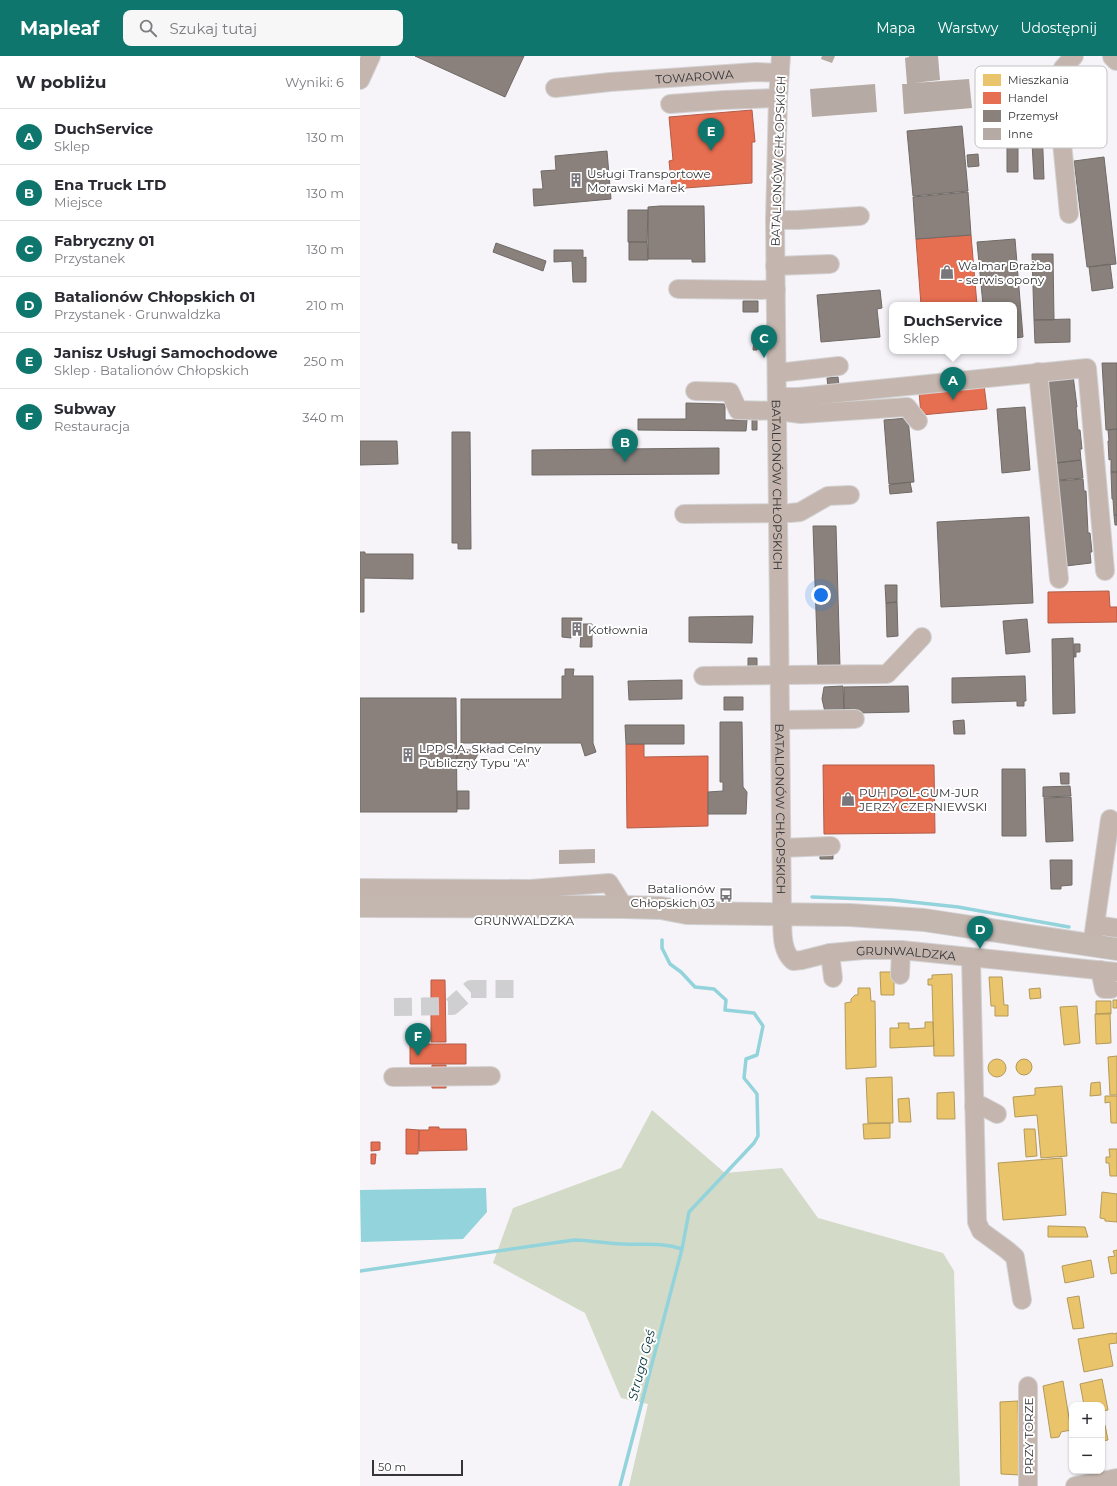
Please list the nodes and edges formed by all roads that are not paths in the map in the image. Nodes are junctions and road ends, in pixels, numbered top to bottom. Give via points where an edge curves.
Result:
1 (371, 56) edge
2 (1074, 56) edge
3 (1114, 56) edge
4 (1117, 59) edge
5 (780, 64) edge
6 (1065, 66) edge
7 (360, 80) edge
8 (555, 88) dead end
9 (778, 98) junction
10 (670, 104) dead end
11 (1062, 148) edge
12 (1068, 214) dead end
13 (860, 216) dead end
14 (775, 220) junction
15 (830, 264) dead end
16 (775, 266) junction
17 (678, 289) dead end
18 (776, 290) junction
19 (839, 366) dead end
20 (1038, 372) junction
21 (776, 373) junction
22 (695, 391) dead end
23 (777, 404) junction
24 (918, 421) dead end
25 (850, 495) dead end
26 (778, 512) junction
27 (684, 514) dead end
28 (1105, 571) dead end
29 (1059, 580) dead end
30 (922, 637) dead end
31 (704, 676) dead end
32 (780, 676) junction
33 (855, 719) dead end
34 (781, 720) junction
35 (1110, 819) dead end
36 (831, 846) dead end
37 (782, 848) junction
38 (360, 888) edge
39 (360, 906) edge
40 (624, 907) junction
41 (687, 913) junction
42 (782, 914) junction
43 (360, 920) edge
44 (1117, 928) edge
45 (1093, 935) junction
46 (1117, 949) edge
47 (900, 950) junction
48 (830, 953) junction
49 (971, 958) junction
50 (1108, 971) edge
51 (900, 975) dead end
52 (833, 978) dead end
53 (1111, 989) dead end
54 (491, 1076) dead end
55 (394, 1078) dead end
56 (974, 1106) junction
57 (997, 1114) dead end
58 (1022, 1300) dead end
59 (1028, 1386) dead end
60 (1117, 1478) edge
61 (1028, 1486) edge
62 (1075, 1486) edge

1 - 7 street
2 - 6 street
3 - 4 main road
5 - 8 street, TOWAROWA via 756,72
5 - 9 street, BATALIONÓW CHŁOPSKICH
9 - 10 street
9 - 14 street, BATALIONÓW CHŁOPSKICH
11 - 12 street
13 - 14 street
14 - 16 street, BATALIONÓW CHŁOPSKICH
15 - 16 street
16 - 18 street, BATALIONÓW CHŁOPSKICH
17 - 18 street
18 - 21 street, BATALIONÓW CHŁOPSKICH
19 - 21 street
20 - 23 street via 799,397
20 - 28 street via 1087,368
20 - 29 street
21 - 23 street, BATALIONÓW CHŁOPSKICH
22 - 23 street via 730,392 738,410
23 - 24 street via 801,414 907,407
23 - 26 street, BATALIONÓW CHŁOPSKICH
25 - 26 street via 828,496 800,512
26 - 27 street
26 - 32 street, BATALIONÓW CHŁOPSKICH
30 - 32 street via 887,674
31 - 32 street
32 - 34 street, BATALIONÓW CHŁOPSKICH
33 - 34 street
34 - 37 street, BATALIONÓW CHŁOPSKICH
35 - 45 street
36 - 37 street
37 - 42 street, BATALIONÓW CHŁOPSKICH
38 - 40 street via 530,889 609,884
39 - 40 main road, GRUNWALDZKA
40 - 41 main road, GRUNWALDZKA via 661,908
41 - 42 main road, GRUNWALDZKA
41 - 43 main road, GRUNWALDZKA via 661,919
42 - 45 main road, GRUNWALDZKA via 850,915
42 - 48 street, GRUNWALDZKA via 784,948 787,956 793,960 802,960
44 - 45 street
45 - 46 main road, GRUNWALDZKA
47 - 48 street, GRUNWALDZKA
47 - 49 street, GRUNWALDZKA
47 - 51 street
48 - 52 street
49 - 50 street, GRUNWALDZKA
49 - 56 street
50 - 53 street via 1104,989
54 - 55 street
56 - 57 street via 982,1106
56 - 58 street via 977,1222 981,1231 1015,1257
59 - 61 street, PRZY TORZE
60 - 62 street

